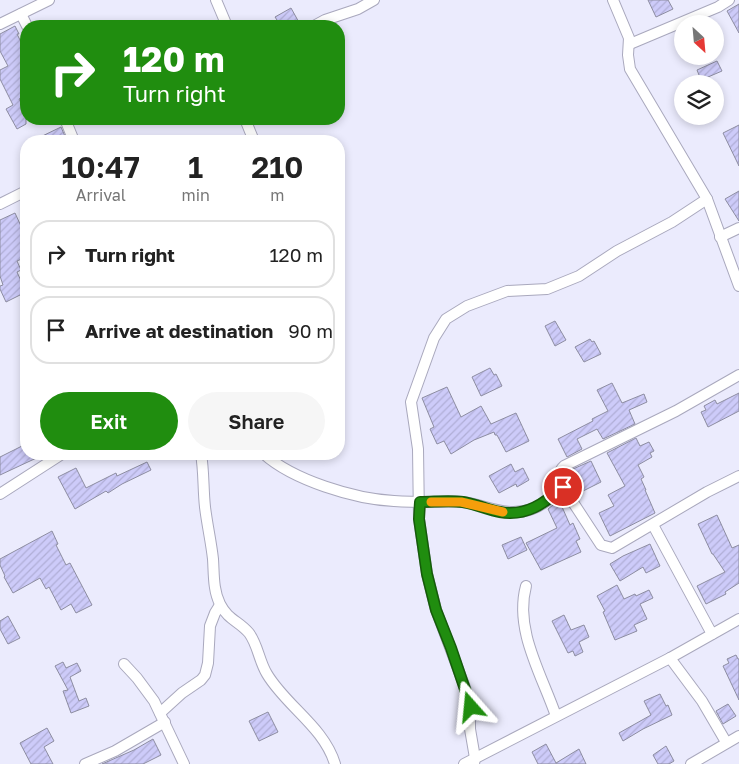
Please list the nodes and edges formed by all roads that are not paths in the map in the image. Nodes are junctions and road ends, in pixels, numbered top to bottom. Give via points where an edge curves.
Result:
1 (49, 0) edge
2 (216, 0) edge
3 (374, 0) edge
4 (613, 0) edge
5 (729, 0) edge
6 (717, 3) edge
7 (21, 14) junction
8 (24, 20) edge
9 (224, 20) edge
10 (325, 20) edge
11 (0, 24) edge
12 (630, 44) junction
13 (20, 194) edge
14 (707, 199) junction
15 (0, 204) edge
16 (739, 228) edge
17 (720, 237) junction
18 (739, 286) edge
19 (739, 375) edge
20 (53, 460) edge
21 (202, 460) edge
22 (272, 460) edge
23 (739, 476) edge
24 (563, 487) junction
25 (0, 494) edge
26 (420, 502) junction
27 (653, 525) junction
28 (526, 586) dead end
29 (220, 605) junction
30 (739, 619) edge
31 (712, 634) junction
32 (670, 658) junction
33 (124, 664) dead end
34 (556, 716) junction
35 (163, 718) junction
36 (739, 736) edge
37 (726, 742) junction
38 (475, 761) edge
39 (85, 764) edge
40 (184, 764) edge
41 (335, 764) edge
42 (464, 764) edge
43 (691, 764) edge

1 - 7 street
2 - 9 street
3 - 10 street
4 - 12 street
5 - 6 street
6 - 12 street
7 - 8 street
7 - 11 street
12 - 14 street via 630,69
13 - 15 street
14 - 17 street
14 - 26 street via 578,276 547,289 501,293 467,306 446,319 434,338 411,402 418,449
16 - 17 street
17 - 18 street
19 - 24 street via 676,411 564,466 559,476
20 - 25 street
21 - 29 street via 214,578
22 - 26 street via 285,470 336,490 366,498
23 - 27 street
24 - 26 street via 547,502 518,512 501,512 461,502
24 - 27 street via 604,547 615,548
26 - 38 street via 419,519 427,574 436,610 470,701
27 - 31 street
28 - 34 street via 522,611 525,635
29 - 35 street via 210,626 205,675 182,693
29 - 41 street via 251,636 267,675 323,740
30 - 31 street
31 - 32 street
32 - 34 street
32 - 37 street via 702,701
33 - 35 street via 145,688
34 - 38 street
35 - 39 street via 115,751
35 - 40 street
36 - 37 street
37 - 43 street
38 - 42 street

